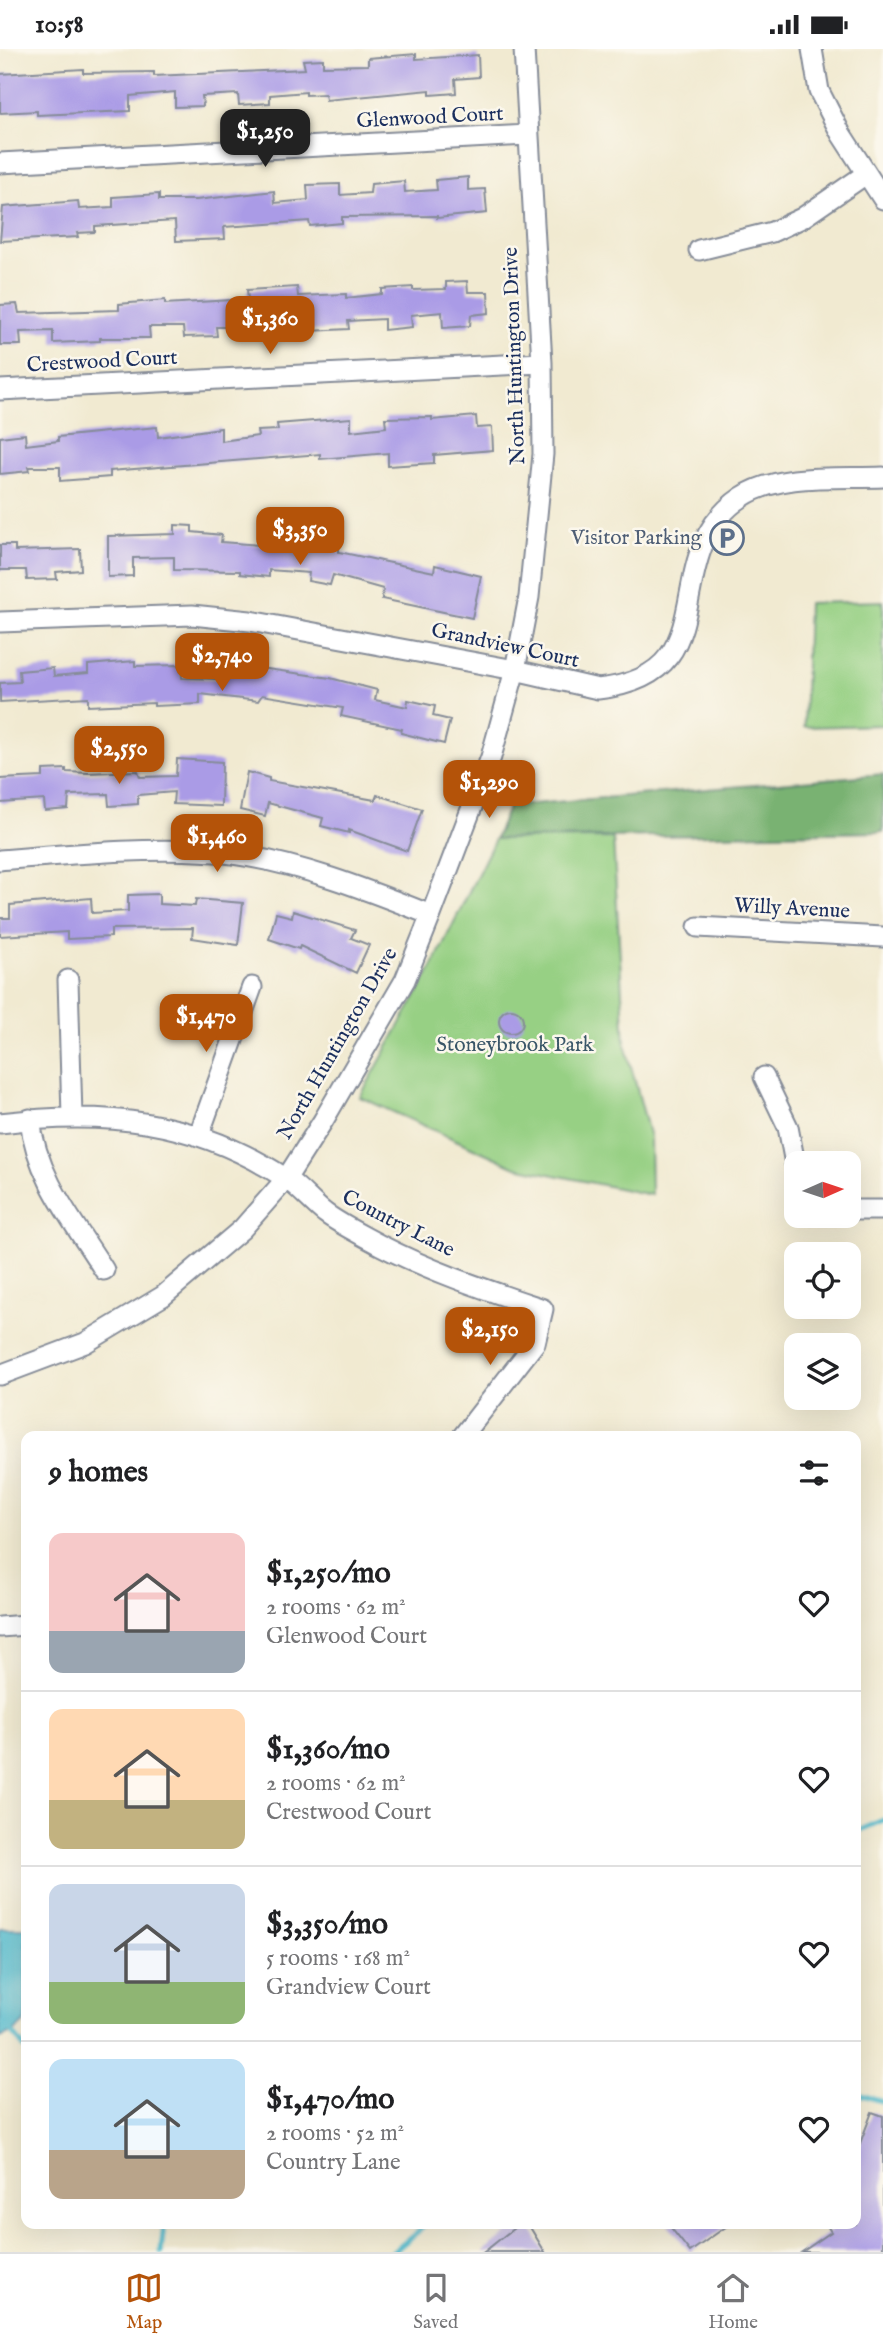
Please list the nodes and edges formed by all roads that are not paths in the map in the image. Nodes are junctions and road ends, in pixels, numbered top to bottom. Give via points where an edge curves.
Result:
1 (524, 49) edge
2 (812, 49) edge
3 (527, 135) junction
4 (0, 163) edge
5 (866, 174) junction
6 (883, 199) edge
7 (699, 250) dead end
8 (542, 363) junction
9 (0, 390) edge
10 (883, 477) edge
11 (0, 622) edge
12 (515, 670) junction
13 (0, 860) edge
14 (431, 915) junction
15 (698, 927) dead end
16 (883, 937) edge
17 (68, 979) dead end
18 (252, 987) dead end
19 (764, 1077) dead end
20 (72, 1116) junction
21 (30, 1119) junction
22 (0, 1123) edge
23 (199, 1135) junction
24 (792, 1151) edge
25 (286, 1179) junction
26 (861, 1210) edge
27 (883, 1210) edge
28 (104, 1270) dead end
29 (0, 1375) edge
30 (467, 1431) edge
31 (21, 1625) edge
32 (0, 1627) edge

1 - 3 street, North Huntington Drive
2 - 5 street via 819,91
3 - 4 street, Glenwood Court
3 - 8 street, North Huntington Drive
5 - 6 street
5 - 7 street via 802,218 772,232
8 - 9 street, Crestwood Court
8 - 12 street, North Huntington Drive via 543,454 529,597
10 - 12 street, Grandview Court via 792,481 758,489 727,509 703,542 681,633 668,660 646,678 625,686 598,688
11 - 12 street, Grandview Court via 192,615 275,625
12 - 14 street, North Huntington Drive via 491,757
13 - 14 street via 173,852 232,854 340,880
14 - 25 street, North Huntington Drive via 405,980
15 - 16 street, Willy Avenue
17 - 20 street
18 - 23 street
19 - 24 street via 788,1128
20 - 21 street, Country Lane
20 - 23 street, Country Lane via 132,1120
21 - 22 street, Country Lane
21 - 28 street via 33,1147 44,1175
23 - 25 street, Country Lane
25 - 29 street, North Huntington Drive via 242,1229 163,1296 85,1343
25 - 30 street, Country Lane via 327,1215 427,1269 542,1309 535,1343
26 - 27 street
31 - 32 street

